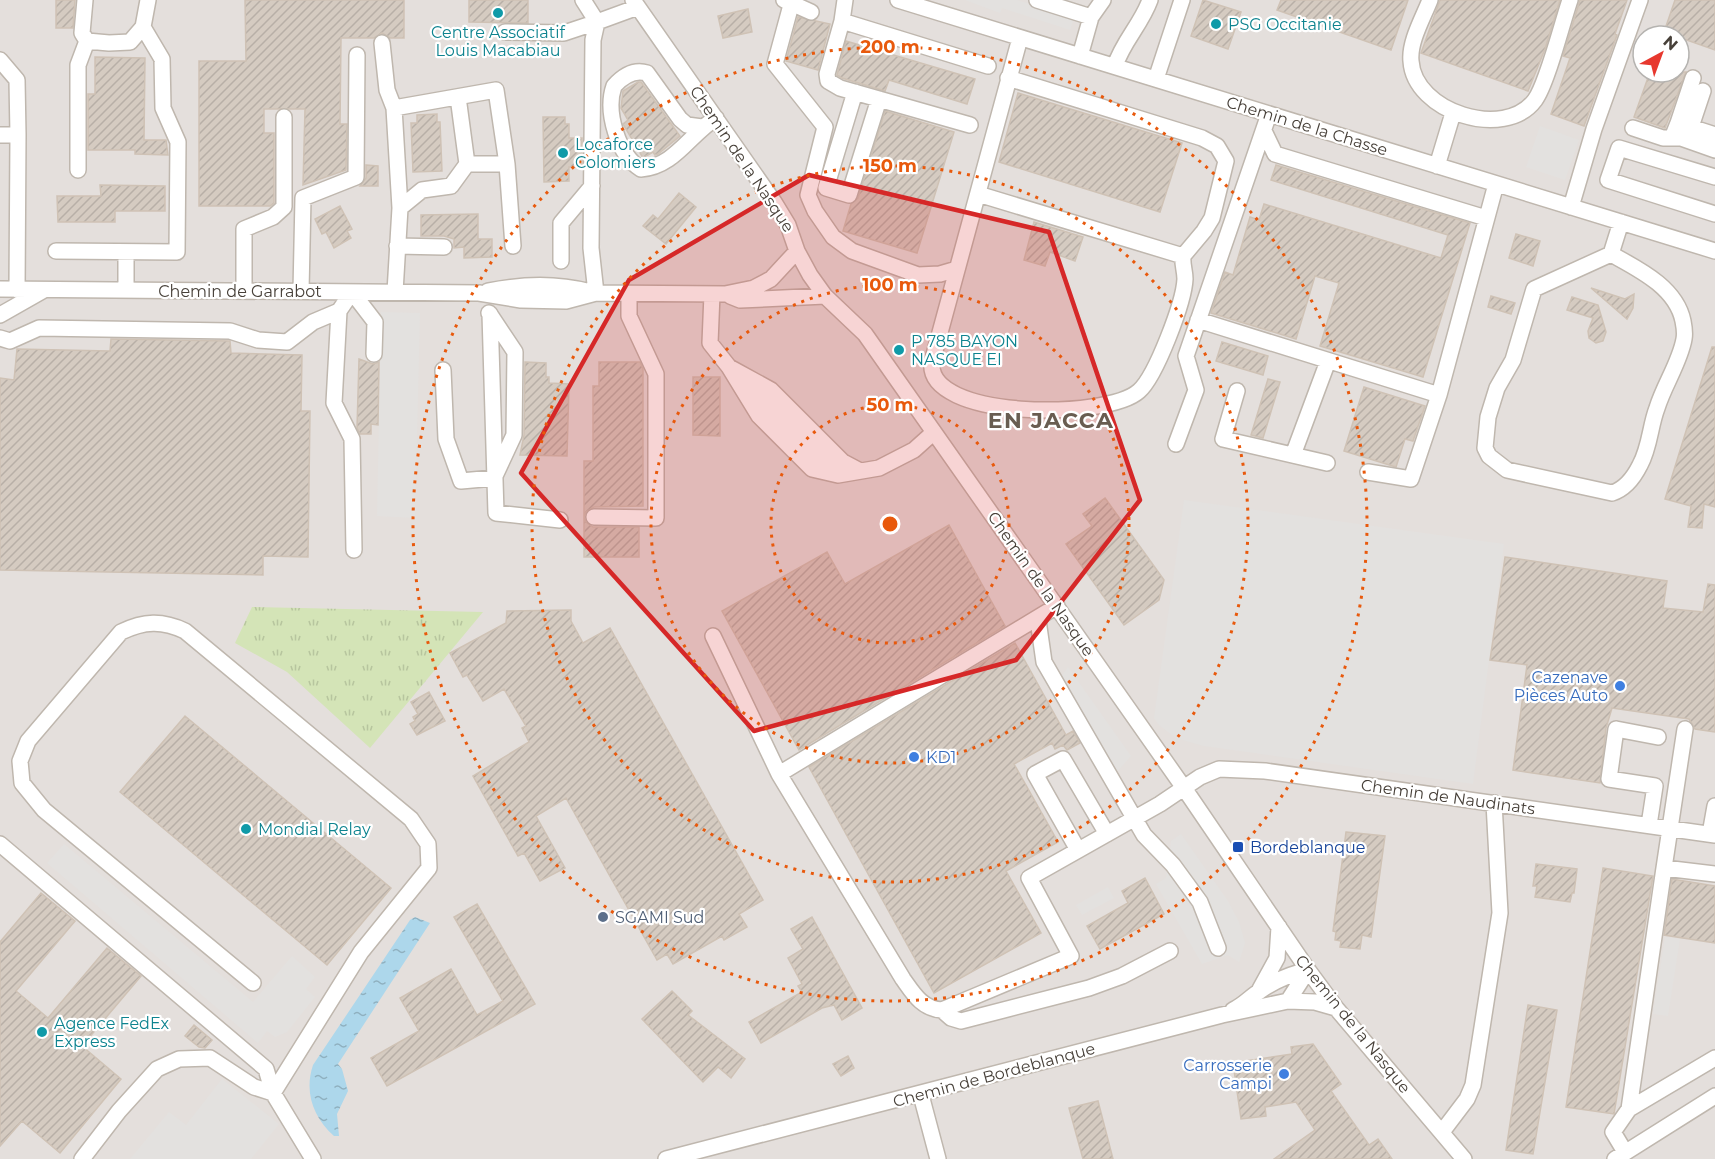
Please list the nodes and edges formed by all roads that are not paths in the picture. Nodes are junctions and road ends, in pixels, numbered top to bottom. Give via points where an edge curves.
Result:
1 (85, 0) edge
2 (147, 0) edge
3 (583, 0) edge
4 (844, 0) edge
5 (898, 0) edge
6 (1037, 0) edge
7 (1103, 0) edge
8 (1150, 0) edge
9 (1182, 0) edge
10 (1430, 0) edge
11 (1570, 0) edge
12 (1640, 0) edge
13 (636, 3) edge
14 (787, 3) edge
15 (811, 12) dead end
16 (1091, 17) junction
17 (842, 21) junction
18 (597, 22) junction
19 (142, 27) junction
20 (505, 32) dead end
21 (1020, 38) junction
22 (87, 41) junction
23 (382, 44) dead end
24 (357, 56) dead end
25 (1080, 56) junction
26 (0, 60) edge
27 (988, 66) dead end
28 (1115, 66) junction
29 (1008, 78) junction
30 (1693, 78) dead end
31 (1156, 79) junction
32 (1703, 91) dead end
33 (855, 92) junction
34 (458, 97) junction
35 (879, 99) junction
36 (394, 108) junction
37 (1453, 113) junction
38 (1269, 114) junction
39 (284, 117) dead end
40 (716, 118) junction
41 (970, 125) dead end
42 (1684, 125) junction
43 (702, 127) junction
44 (1633, 128) dead end
45 (1264, 131) junction
46 (0, 135) edge
47 (18, 135) junction
48 (1715, 135) edge
49 (1672, 138) junction
50 (1715, 150) edge
51 (467, 164) junction
52 (507, 164) junction
53 (1437, 166) junction
54 (78, 170) dead end
55 (1715, 177) edge
56 (1496, 184) junction
57 (592, 186) junction
58 (978, 194) junction
59 (1571, 207) junction
60 (400, 208) junction
61 (1715, 214) edge
62 (1486, 218) junction
63 (1621, 222) junction
64 (397, 246) junction
65 (513, 246) dead end
66 (444, 247) dead end
67 (56, 251) dead end
68 (1715, 251) edge
69 (126, 252) junction
70 (797, 252) junction
71 (1611, 254) junction
72 (1183, 256) junction
73 (561, 261) dead end
74 (957, 269) junction
75 (0, 289) edge
76 (17, 290) junction
77 (45, 290) junction
78 (126, 290) junction
79 (244, 291) junction
80 (301, 291) junction
81 (352, 292) junction
82 (395, 292) junction
83 (479, 292) junction
84 (596, 293) junction
85 (629, 294) junction
86 (719, 294) junction
87 (825, 296) junction
88 (339, 311) junction
89 (489, 313) junction
90 (0, 315) edge
91 (1198, 320) junction
92 (0, 338) edge
93 (374, 354) dead end
94 (1328, 361) junction
95 (729, 367) junction
96 (443, 370) dead end
97 (1237, 391) dead end
98 (1439, 395) junction
99 (934, 432) junction
100 (1176, 444) dead end
101 (1293, 455) junction
102 (1327, 463) dead end
103 (860, 471) junction
104 (1368, 472) dead end
105 (494, 478) junction
106 (594, 517) dead end
107 (560, 520) dead end
108 (354, 550) dead end
109 (1057, 606) junction
110 (1038, 620) junction
111 (713, 636) dead end
112 (1685, 729) dead end
113 (1658, 737) dead end
114 (779, 774) junction
115 (1184, 788) junction
116 (1494, 803) junction
117 (1715, 806) edge
118 (1134, 819) junction
119 (1649, 825) junction
120 (1669, 828) junction
121 (1107, 834) junction
122 (1713, 834) edge
123 (0, 844) edge
124 (1078, 850) junction
125 (1664, 868) junction
126 (1715, 874) edge
127 (1279, 927) junction
128 (1218, 948) dead end
129 (1170, 951) dead end
130 (1308, 970) junction
131 (253, 983) dead end
132 (1259, 991) junction
133 (1288, 1001) junction
134 (1336, 1008) junction
135 (942, 1010) junction
136 (1222, 1015) junction
137 (1715, 1058) edge
138 (273, 1093) junction
139 (921, 1095) junction
140 (1715, 1096) edge
141 (1629, 1109) junction
142 (1442, 1132) junction
143 (1620, 1155) edge
144 (82, 1159) edge
145 (314, 1159) edge
146 (666, 1159) edge
147 (938, 1159) edge
148 (1464, 1159) edge

1 - 22 street via 82,33
2 - 19 street
3 - 18 street
4 - 17 street
5 - 21 street, Chemin de la Chasse
6 - 16 street
7 - 16 street
8 - 28 street via 1144,18 1120,49
9 - 31 street
10 - 37 street via 1410,61 1421,88
11 - 37 street via 1534,102 1516,113 1496,118
12 - 59 street
13 - 18 street
13 - 40 street, Chemin de la Nasque
14 - 15 street
14 - 74 street via 775,64 825,127 808,195 823,225 852,251 904,271 930,276
16 - 25 street
17 - 27 street
17 - 33 street via 827,77 833,84
18 - 20 street via 564,33
18 - 57 street via 593,40
19 - 22 street via 130,42
19 - 69 street via 162,59 163,108 178,142 177,252
21 - 25 street, Chemin de la Chasse
21 - 29 street
22 - 54 street via 78,65
23 - 36 street via 387,90
24 - 80 street via 356,177 303,198
25 - 28 street, Chemin de la Chasse
26 - 47 street via 17,80
28 - 31 street, Chemin de la Chasse
29 - 58 street
29 - 72 street via 1217,146 1226,161 1212,218
30 - 42 street
31 - 38 street, Chemin de la Chasse
32 - 42 street
33 - 35 street
33 - 35 street via 826,188 849,195
34 - 36 street
34 - 51 street
34 - 52 street via 496,90
35 - 41 street
36 - 60 street
37 - 53 street
38 - 45 street
38 - 53 street, Chemin de la Chasse
39 - 79 street via 284,207 273,217 244,229
40 - 43 street
40 - 70 street, Chemin de la Nasque via 783,217
42 - 48 street
42 - 49 street
43 - 43 street via 687,125 680,119 647,73 629,74 614,86 611,102 619,140 626,156 641,169 651,169 682,149
44 - 49 street
45 - 62 street via 1275,154
45 - 91 street
46 - 47 street
47 - 76 street
49 - 50 street
51 - 52 street
51 - 60 street via 451,186 422,190
52 - 65 street
53 - 56 street, Chemin de la Chasse
55 - 61 street via 1619,148 1608,180
56 - 59 street, Chemin de la Chasse
56 - 62 street
57 - 73 street via 561,223
57 - 84 street via 591,248
58 - 72 street
58 - 74 street
59 - 63 street, Chemin de la Chasse
60 - 64 street
62 - 98 street
63 - 68 street, Chemin de la Chasse
63 - 71 street
64 - 66 street
64 - 82 street
67 - 69 street
69 - 78 street
70 - 86 street, Chemin de Garrabot via 771,279 754,288
70 - 87 street, Chemin de la Nasque
71 - 71 street via 1534,289 1513,360 1497,388 1488,417 1485,448 1507,470 1612,494 1620,491 1641,464 1656,409 1684,338 1683,320 1664,289
72 - 74 street via 1184,285 1149,379 1137,393 1120,403 1094,408 997,408 958,395 939,383 932,362
75 - 76 street, Chemin de Garrabot
76 - 77 street, Chemin de Garrabot
77 - 78 street, Chemin de Garrabot
77 - 90 street
78 - 79 street, Chemin de Garrabot
79 - 80 street, Chemin de Garrabot
80 - 81 street, Chemin de Garrabot
81 - 82 street, Chemin de Garrabot
81 - 88 street
81 - 93 street via 375,322
82 - 83 street, Chemin de Garrabot
83 - 84 street, Chemin de Garrabot via 521,300 566,300
83 - 89 street
84 - 85 street, Chemin de Garrabot
85 - 86 street, Chemin de Garrabot
85 - 106 street via 629,316 656,374 656,518
86 - 87 street, Chemin de Garrabot via 740,300
86 - 95 street via 710,343
87 - 99 street, Chemin de la Nasque via 865,334
88 - 92 street via 313,322 287,342 258,340 230,331 63,328 39,328 10,341
88 - 108 street via 334,403 352,439
89 - 105 street
89 - 105 street via 515,352 514,435
91 - 94 street
91 - 100 street via 1186,356 1196,390
94 - 98 street
94 - 101 street
95 - 103 street via 771,390 843,462
95 - 103 street via 759,416 812,469 838,476
96 - 105 street via 446,439 461,481
97 - 101 street via 1222,440
98 - 104 street via 1411,479
99 - 103 street via 914,450 879,468
99 - 109 street, Chemin de la Nasque
101 - 102 street
105 - 107 street via 496,513
109 - 110 street
109 - 115 street, Chemin de la Nasque
110 - 114 street
110 - 118 street via 1044,662
111 - 114 street
112 - 120 street
113 - 119 street via 1616,729 1609,779 1655,786
114 - 135 street via 914,996 925,1005
115 - 116 street, Chemin de Naudinats via 1220,769 1265,771
115 - 118 street, Chemin de Naudinats
115 - 127 street, Chemin de la Nasque
116 - 119 street, Chemin de Naudinats
116 - 142 street via 1500,913 1473,1085 1467,1100
117 - 122 street
118 - 121 street, Chemin de Naudinats
118 - 128 street via 1200,902
119 - 120 street, Chemin de Naudinats
120 - 122 street, Chemin de Naudinats
120 - 125 street
121 - 124 street, Chemin de Naudinats
121 - 124 street via 1064,759 1035,774
123 - 138 street via 266,1070
124 - 135 street, Chemin de Naudinats via 1029,878 1071,957
125 - 126 street
125 - 141 street
127 - 130 street, Chemin de la Nasque
127 - 132 street via 1277,958
129 - 135 street via 1089,988 961,1021
130 - 132 street
130 - 133 street
130 - 134 street, Chemin de la Nasque
131 - 138 street via 44,810 22,783 20,761 38,726 121,632 135,626 166,622 185,631 411,819 428,844 429,868 361,952
132 - 136 street via 1246,1004
133 - 134 street, Chemin de Bordeblanque
133 - 136 street, Chemin de Bordeblanque
134 - 142 street, Chemin de la Nasque
136 - 139 street, Chemin de Bordeblanque
137 - 141 street
138 - 144 street via 254,1087 210,1058 179,1059 158,1068
138 - 145 street
139 - 146 street, Chemin de Bordeblanque
139 - 147 street
140 - 143 street
141 - 143 street via 1613,1131
142 - 148 street, Chemin de la Nasque

